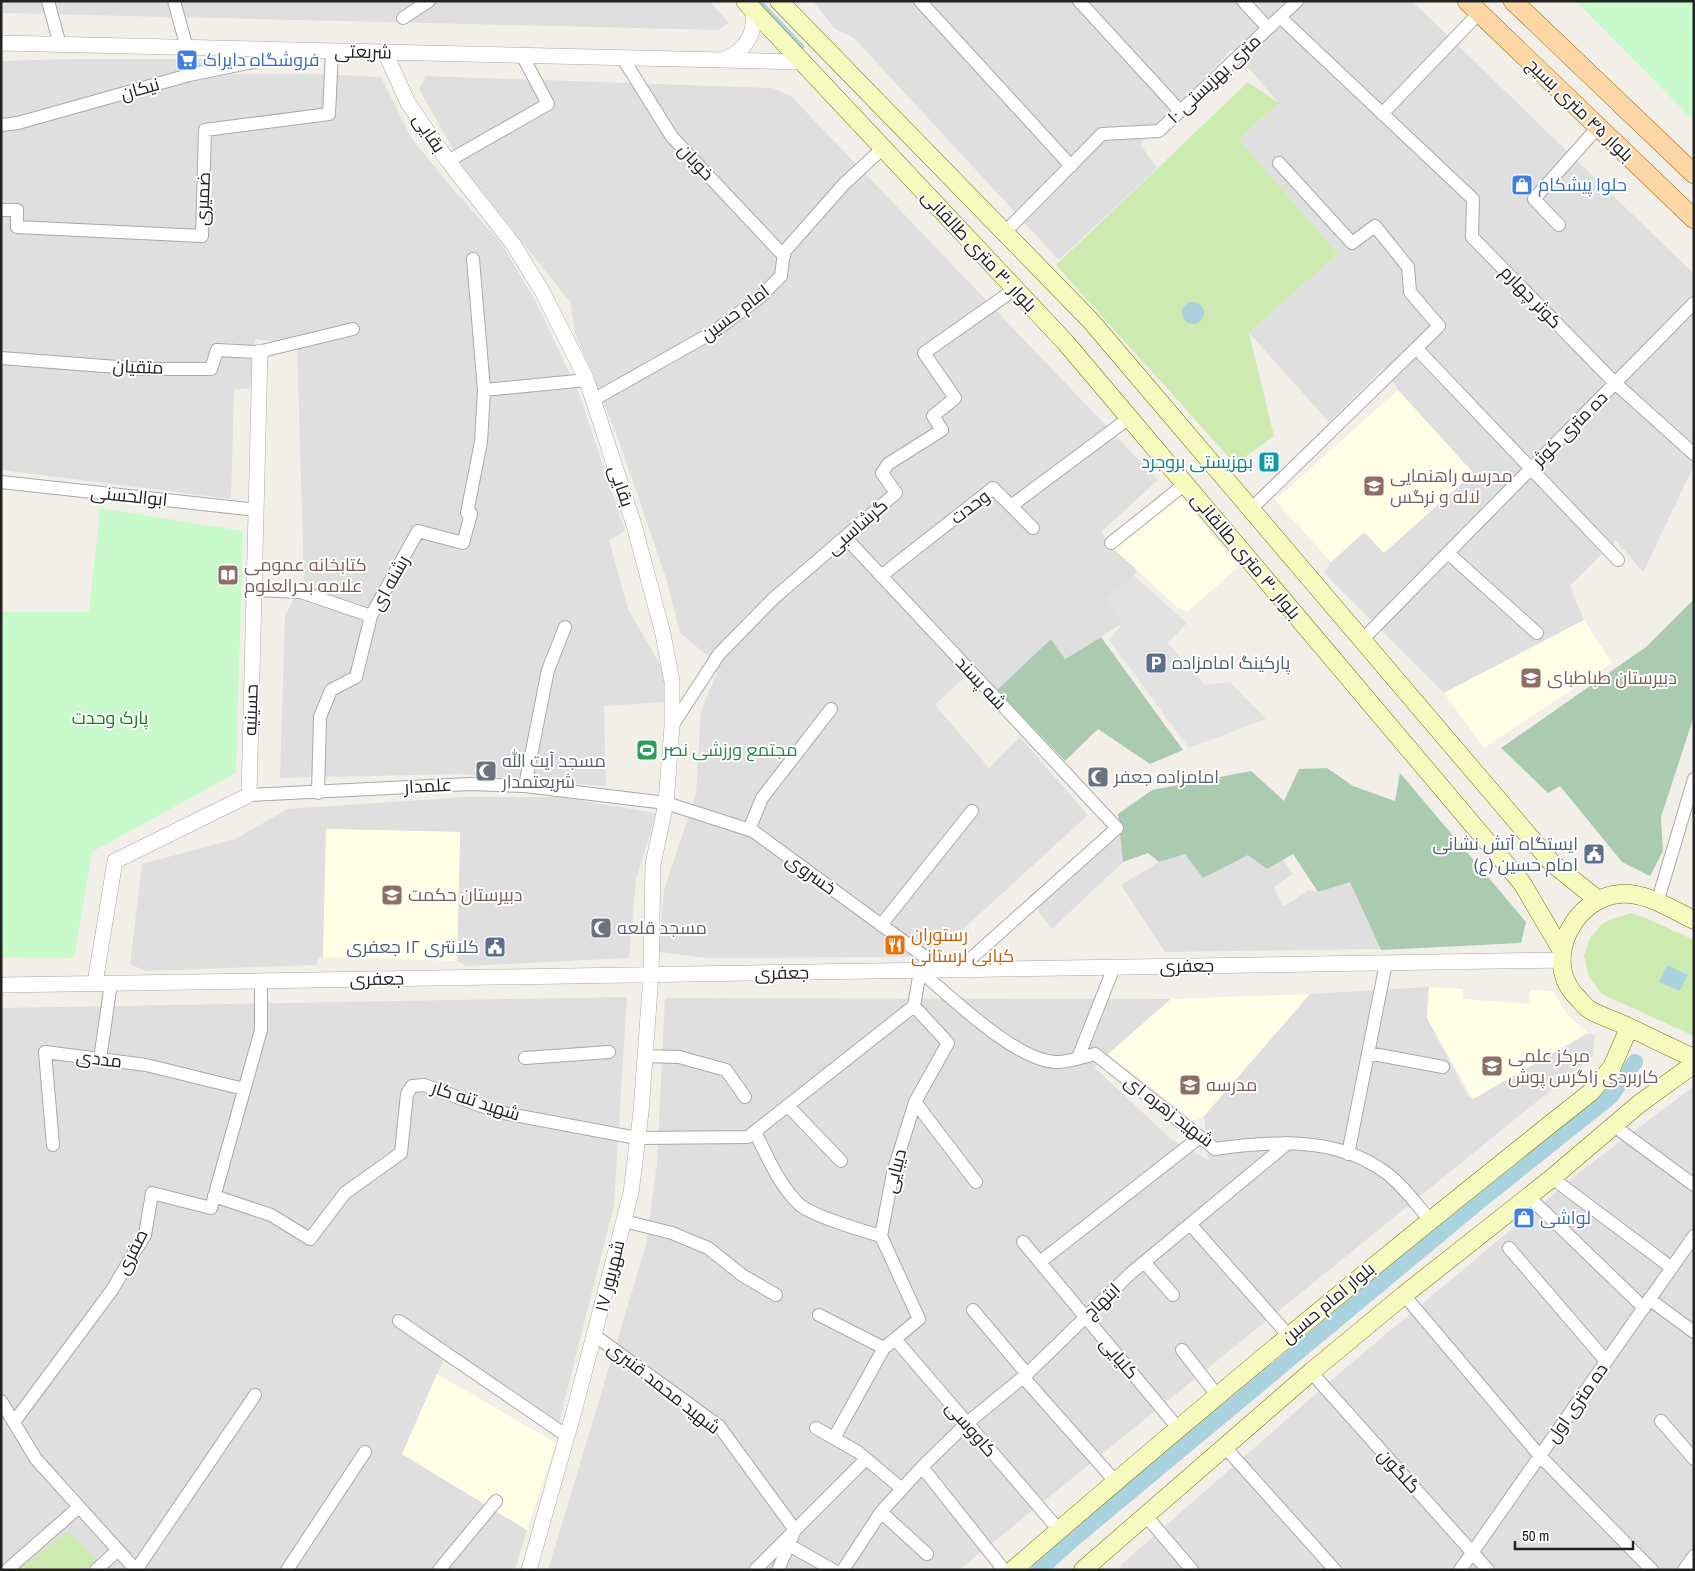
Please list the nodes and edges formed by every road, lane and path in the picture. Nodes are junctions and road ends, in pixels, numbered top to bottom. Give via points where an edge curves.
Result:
1 (48, 1) edge
2 (174, 1) edge
3 (429, 1) edge
4 (779, 1) edge
5 (920, 1) edge
6 (1079, 1) edge
7 (1243, 1) edge
8 (1297, 1) edge
9 (1518, 3) edge
10 (749, 6) edge
11 (1473, 7) edge
12 (1280, 17) junction
13 (403, 18) dead end
14 (1268, 28) junction
15 (1, 43) edge
16 (820, 44) junction
17 (60, 45) junction
18 (187, 48) junction
19 (309, 50) junction
20 (332, 51) junction
21 (385, 52) junction
22 (522, 55) junction
23 (622, 58) junction
24 (724, 60) junction
25 (802, 62) junction
26 (1180, 112) junction
27 (1382, 114) junction
28 (1, 126) edge
29 (1598, 127) junction
30 (883, 148) junction
31 (448, 161) junction
32 (1278, 163) dead end
33 (1071, 166) junction
34 (1694, 174) edge
35 (1, 210) edge
36 (1694, 219) edge
37 (1559, 225) dead end
38 (1004, 233) junction
39 (784, 256) junction
40 (473, 259) dead end
41 (1015, 289) junction
42 (1694, 303) edge
43 (353, 329) dead end
44 (1416, 349) junction
45 (260, 352) junction
46 (1, 358) edge
47 (587, 380) junction
48 (1615, 383) junction
49 (484, 390) junction
50 (593, 400) junction
51 (1129, 418) junction
52 (1694, 454) edge
53 (1531, 469) junction
54 (1, 482) edge
55 (1185, 484) junction
56 (1011, 506) junction
57 (1251, 509) junction
58 (257, 510) junction
59 (1033, 528) dead end
60 (846, 538) junction
61 (1110, 543) dead end
62 (1448, 553) junction
63 (1618, 560) dead end
64 (881, 576) junction
65 (255, 590) junction
66 (371, 616) junction
67 (565, 627) dead end
68 (1537, 633) dead end
69 (1362, 640) junction
70 (831, 709) dead end
71 (672, 726) junction
72 (1694, 779) edge
73 (525, 786) junction
74 (318, 793) junction
75 (249, 795) junction
76 (666, 803) junction
77 (972, 811) dead end
78 (749, 830) junction
79 (1598, 900) junction
80 (1657, 903) junction
81 (1694, 920) edge
82 (882, 926) junction
83 (1563, 955) junction
84 (1386, 963) junction
85 (1114, 967) junction
86 (920, 970) junction
87 (951, 970) junction
88 (651, 975) junction
89 (261, 981) junction
90 (95, 983) junction
91 (111, 983) junction
92 (1, 985) edge
93 (914, 1006) junction
94 (1630, 1028) junction
95 (609, 1052) dead end
96 (1368, 1053) junction
97 (644, 1056) junction
98 (525, 1058) dead end
99 (1078, 1058) junction
100 (1694, 1058) edge
101 (100, 1059) junction
102 (1694, 1064) edge
103 (1443, 1067) dead end
104 (244, 1089) junction
105 (745, 1097) dead end
106 (915, 1102) junction
107 (789, 1107) junction
108 (1614, 1126) junction
109 (755, 1132) junction
110 (1200, 1137) junction
111 (638, 1138) junction
112 (1288, 1143) junction
113 (53, 1145) dead end
114 (1348, 1154) junction
115 (841, 1161) dead end
116 (1552, 1178) junction
117 (976, 1182) dead end
118 (1694, 1184) edge
119 (214, 1196) junction
120 (1529, 1197) junction
121 (1430, 1220) junction
122 (624, 1221) junction
123 (1190, 1224) junction
124 (881, 1236) junction
125 (1694, 1236) edge
126 (1023, 1242) dead end
127 (1509, 1248) dead end
128 (1040, 1262) junction
129 (1145, 1263) junction
130 (1672, 1268) junction
131 (776, 1295) dead end
132 (1173, 1295) dead end
133 (1404, 1295) junction
134 (1646, 1304) junction
135 (973, 1310) dead end
136 (819, 1315) dead end
137 (1085, 1317) junction
138 (399, 1322) dead end
139 (1694, 1332) edge
140 (594, 1334) junction
141 (1289, 1336) junction
142 (895, 1339) junction
143 (884, 1348) junction
144 (1182, 1350) dead end
145 (1606, 1361) junction
146 (1311, 1372) junction
147 (1025, 1375) junction
148 (256, 1394) dead end
149 (1217, 1395) junction
150 (2, 1402) edge
151 (1661, 1421) dead end
152 (14, 1422) junction
153 (966, 1424) junction
154 (816, 1428) dead end
155 (1178, 1428) junction
156 (567, 1436) junction
157 (834, 1438) junction
158 (1224, 1446) junction
159 (365, 1452) dead end
160 (1540, 1456) junction
161 (866, 1459) junction
162 (1694, 1459) edge
163 (922, 1466) junction
164 (1115, 1481) junction
165 (902, 1489) junction
166 (496, 1501) dead end
167 (79, 1507) junction
168 (882, 1512) junction
169 (1146, 1516) junction
170 (795, 1530) junction
171 (1059, 1530) junction
172 (789, 1545) junction
173 (118, 1550) junction
174 (1473, 1552) junction
175 (927, 1554) dead end
176 (1694, 1556) edge
177 (7, 1570) edge
178 (96, 1570) edge
179 (136, 1570) edge
180 (288, 1570) edge
181 (439, 1570) edge
182 (529, 1570) edge
183 (755, 1570) edge
184 (778, 1570) edge
185 (833, 1570) edge
186 (843, 1570) edge
187 (1004, 1570) edge
188 (1012, 1570) edge
189 (1083, 1570) edge
190 (1192, 1570) edge
191 (1335, 1570) edge
192 (1460, 1570) edge
193 (1488, 1570) edge
194 (1652, 1570) edge
195 (1684, 1570) edge

1 - 17 street
2 - 18 street
3 - 13 street
4 - 16 main road, بلوار ۳۰ متری طالقانی
5 - 33 street
6 - 26 street
7 - 14 street
8 - 12 street, ۱۰ متری بهزیستی
9 - 34 main road, بلوار ۴۵ متری بسیج
10 - 24 street via 753,30 750,38 739,52
10 - 25 main road, بلوار ۳۰ متری طالقانی
11 - 27 street
11 - 29 main road, بلوار ۴۵ متری بسیج
12 - 14 street, ۱۰ متری بهزیستی
12 - 27 street
14 - 26 street, ۱۰ متری بهزیستی
15 - 17 street, شریعتی
16 - 25 main road
16 - 38 main road, بلوار ۳۰ متری طالقانی
17 - 18 street, شریعتی
18 - 19 street, شریعتی
19 - 20 street, شریعتی
19 - 28 street, نیکان via 189,75 18,124
20 - 21 street, شریعتی
20 - 35 street, ضمیری via 329,114 205,130 202,236 17,227 17,210
21 - 22 street, شریعتی
21 - 31 street, بقایی via 408,103
22 - 23 street, شریعتی
22 - 31 street via 548,104
23 - 24 street, شریعتی
23 - 39 street, خوبان via 672,137
24 - 25 street, شریعتی
25 - 30 main road, بلوار ۳۰ متری طالقانی
26 - 33 street, ۱۰ متری بهزیستی via 1159,131 1102,134
27 - 48 street, کوثر چهارم via 1473,200 1472,237
29 - 36 main road, بلوار ۴۵ متری بسیج
29 - 37 street via 1534,199
30 - 39 street, امام حسین via 844,184 784,252
30 - 41 main road, بلوار ۳۰ متری طالقانی
31 - 47 street, بقایی via 513,244 542,291
32 - 44 street via 1352,243 1375,226 1408,267 1410,292 1440,326
33 - 38 street, ۱۰ متری بهزیستی
38 - 57 main road, بلوار ۳۰ متری طالقانی via 1090,320
39 - 50 street, امام حسین via 780,276 759,298 715,331
40 - 49 street
41 - 51 main road, بلوار ۳۰ متری طالقانی
41 - 60 street, گرشاسبی via 924,354 955,398 933,416 942,430 888,464 882,473 896,493
42 - 48 street, ده متری کوثر
43 - 45 street
44 - 53 street
44 - 57 street
45 - 46 street, متقیان via 217,350 210,369 143,369
45 - 58 street, حسینیه
47 - 49 street
47 - 50 street, بقایی
48 - 52 street, کوثر چهارم
48 - 53 street, ده متری کوثر
49 - 66 street, رشنه ای via 481,442 467,513 471,514 463,543 418,531
50 - 71 street, بقایی via 634,525 663,634 672,682
51 - 55 main road, بلوار ۳۰ متری طالقانی
51 - 56 street, وحدت
53 - 62 street, ده متری کوثر
53 - 63 street
54 - 58 street, ابوالحسنی
55 - 61 street
55 - 83 main road, بلوار ۳۰ متری طالقانی via 1522,882
56 - 59 street
56 - 64 street, وحدت via 993,488
57 - 69 main road, بلوار ۳۰ متری طالقانی
58 - 65 street, حسینیه
60 - 64 street, شه پسند
60 - 71 street, گرشاسبی via 774,598 719,654
62 - 68 street
62 - 69 street, ده متری کوثر
64 - 87 street, شه پسند via 1117,828
65 - 66 street via 301,592
65 - 75 street, حسینیه
66 - 74 street, رشنه ای via 356,677 331,690 320,717
67 - 73 street via 548,670
69 - 79 main road, بلوار ۳۰ متری طالقانی via 1552,863
70 - 78 street via 762,798
71 - 76 street, بقایی
72 - 80 street
73 - 74 street, علمدار via 470,784
73 - 76 street, علمدار
74 - 75 street, علمدار
75 - 90 street via 115,860
76 - 78 street, خسروی
76 - 88 street, بقایی via 653,864
77 - 82 street
78 - 82 street, خسروی
79 - 80 main road via 1619,894 1641,895
79 - 83 main road via 1580,912 1568,930
80 - 81 main road
82 - 87 street, خسروی
83 - 84 street, جعفری
83 - 94 main road, بلوار ۳۰ متری طالقانی via 1564,972 1572,992 1587,1008
84 - 85 street, جعفری
84 - 96 street
85 - 87 street, جعفری
85 - 99 street
86 - 87 street, جعفری
86 - 88 street, جعفری
86 - 93 street
86 - 99 street, شهید زهره ای via 1001,1039 1039,1060 1058,1062
88 - 89 street, جعفری
88 - 97 street, ۱۷ شهریور
89 - 91 street, جعفری
89 - 104 street via 261,1030
90 - 91 street, جعفری
90 - 92 street, جعفری
91 - 101 street
93 - 106 street, دیبایی via 948,1043
93 - 107 street
94 - 100 main road, بلوار ۳۰ متری طالقانی
94 - 121 main road, بلوار امام حسین via 1612,1067 1591,1092
95 - 98 street
96 - 103 street
96 - 114 street
97 - 105 street via 678,1057 726,1070
97 - 111 street, ۱۷ شهریور
99 - 110 street, شهید زهره ای via 1095,1054
101 - 104 street, مددی via 146,1065
101 - 113 street, مددی via 44,1052
102 - 108 main road
104 - 119 street
106 - 117 street
106 - 124 street, دیبایی via 894,1174
107 - 109 street
107 - 115 street
108 - 116 main road
108 - 118 street
109 - 111 street via 748,1137
109 - 124 street via 773,1169 800,1205 837,1222
110 - 112 street, شهید زهره ای via 1215,1149 1265,1142
110 - 128 street
111 - 119 street, شهید تنه کار via 498,1112 424,1085 412,1086 407,1094 401,1153 345,1193 310,1239 271,1215
111 - 122 street, ۱۷ شهریور
112 - 114 street, شهید زهره ای via 1334,1148
112 - 123 street, ابتهاج
114 - 121 street, شهید زهره ای via 1385,1172
116 - 120 main road
116 - 130 street
119 - 152 street, صفری via 211,1208 152,1193 145,1234 112,1290
120 - 133 main road
120 - 134 street
121 - 141 main road, بلوار امام حسین
122 - 131 street via 672,1233 708,1248 742,1275
122 - 140 street, ۱۷ شهریور
123 - 129 street, ابتهاج
123 - 141 street
124 - 142 street via 920,1319
125 - 130 street, ده متری اول
126 - 128 street, کلیایی
127 - 145 street
128 - 137 street, کلیایی
129 - 132 street
129 - 137 street, ابتهاج
130 - 134 street, ده متری اول
133 - 146 main road
133 - 160 street
134 - 139 street
134 - 145 street, ده متری اول
135 - 147 street
136 - 143 street
137 - 147 street, ابتهاج
137 - 155 street, کلیایی
138 - 156 street
140 - 156 street, ۱۷ شهریور
140 - 170 street, شهید محمد قنبری via 719,1426
141 - 149 main road, بلوار امام حسین
142 - 143 street
142 - 153 street, کاووسی
143 - 157 street
144 - 149 street
145 - 160 street, ده متری اول
146 - 158 main road
146 - 174 street, گلگون
147 - 153 street, ابتهاج
147 - 164 street
148 - 179 street
149 - 155 main road, بلوار امام حسین
150 - 152 street
151 - 162 street
152 - 167 street via 36,1459
153 - 163 street, ابتهاج
153 - 171 street, کاووسی
154 - 157 street
155 - 164 main road, بلوار امام حسین
156 - 182 street, ۱۷ شهریور
157 - 161 street
158 - 169 main road
158 - 191 street
159 - 180 street
160 - 174 street, ده متری اول
160 - 194 street
161 - 165 street
161 - 170 street
163 - 165 street, ابتهاج
163 - 187 street
164 - 171 main road, بلوار امام حسین
165 - 168 street, ابتهاج
166 - 181 street
167 - 173 street
167 - 177 street
168 - 175 street
168 - 186 street, ابتهاج
169 - 189 main road
169 - 190 street
170 - 172 street
170 - 183 street
171 - 188 main road, بلوار امام حسین
172 - 184 street
172 - 185 street
173 - 178 street
173 - 179 street
174 - 192 street, ده متری اول
174 - 193 street, گلگون
176 - 195 street

